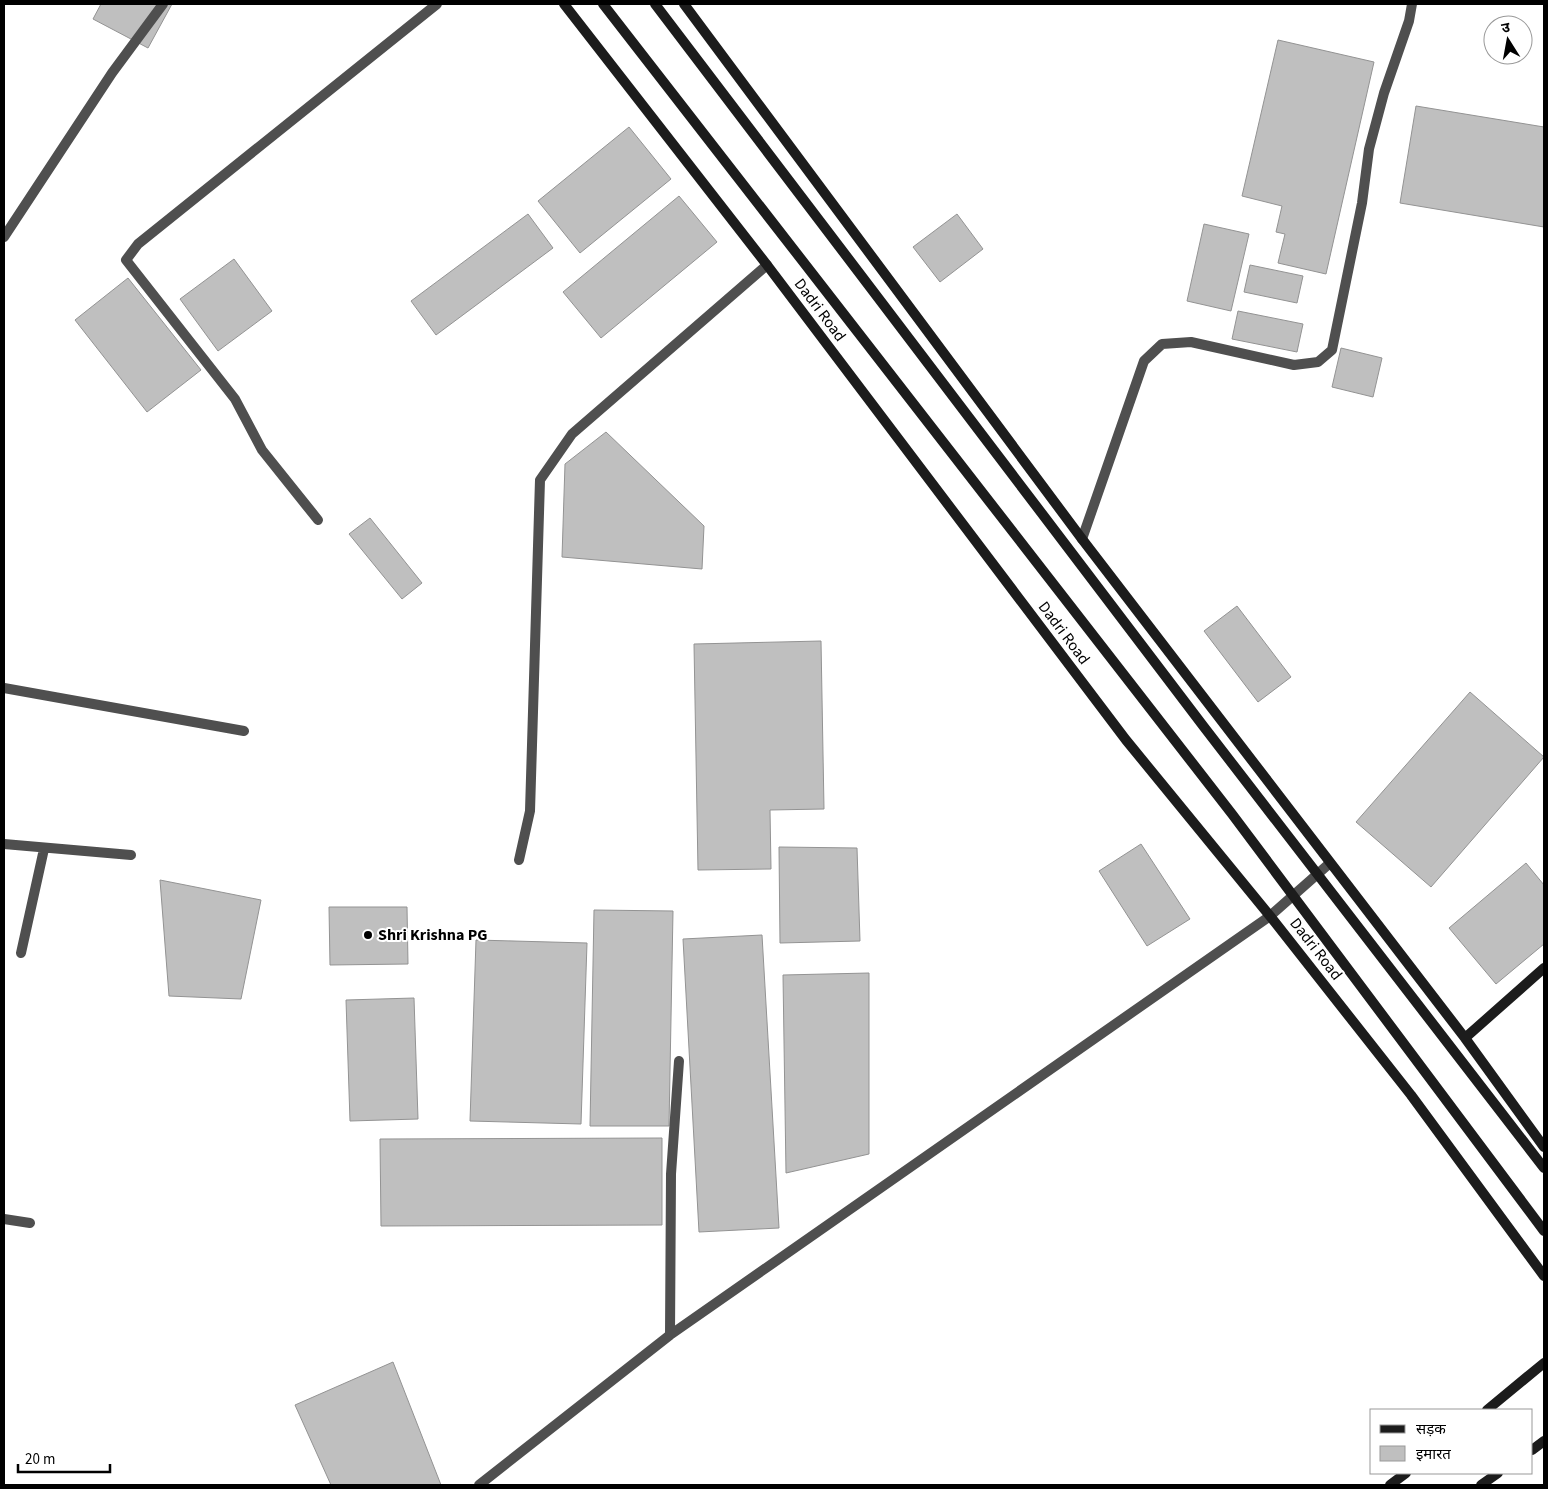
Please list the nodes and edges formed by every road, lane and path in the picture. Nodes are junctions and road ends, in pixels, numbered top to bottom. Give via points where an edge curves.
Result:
1 (163, 4) edge
2 (437, 4) edge
3 (564, 4) edge
4 (603, 4) edge
5 (655, 4) edge
6 (684, 4) edge
7 (1412, 4) edge
8 (4, 238) edge
9 (767, 265) junction
10 (318, 520) dead end
11 (1082, 539) junction
12 (4, 688) edge
13 (244, 730) dead end
14 (4, 844) edge
15 (44, 849) junction
16 (131, 855) dead end
17 (519, 860) dead end
18 (1330, 864) junction
19 (1270, 916) junction
20 (21, 953) dead end
21 (1544, 968) edge
22 (1465, 1038) junction
23 (679, 1061) dead end
24 (1544, 1147) edge
25 (1544, 1168) edge
26 (4, 1219) edge
27 (30, 1223) dead end
28 (1544, 1231) edge
29 (1544, 1276) edge
30 (670, 1335) junction
31 (1544, 1363) edge
32 (1487, 1409) edge
33 (1544, 1441) edge
34 (1533, 1449) edge
35 (1405, 1474) edge
36 (1496, 1474) edge
37 (479, 1485) edge
38 (1390, 1485) edge
39 (1480, 1485) edge

1 - 8 street via 112,73
2 - 10 street via 138,244 126,260 235,399 262,450
3 - 9 street, Dadri Road
4 - 28 street, bridge via 1232,814
5 - 25 street, bridge via 1210,735
6 - 11 street
7 - 11 street via 1369,149 1362,203 1332,350 1318,362 1294,366 1191,342 1162,344 1144,361
9 - 17 street via 572,434 540,480 530,811
9 - 19 street, Dadri Road via 1126,740
11 - 18 street
12 - 13 street
14 - 15 street
15 - 16 street
15 - 20 street
18 - 19 street
18 - 22 street
19 - 29 street, Dadri Road via 1411,1095
19 - 30 street
21 - 22 street
22 - 24 street
23 - 30 street via 671,1174
26 - 27 street
30 - 37 street
31 - 32 street
33 - 34 street
35 - 38 street
36 - 39 street

